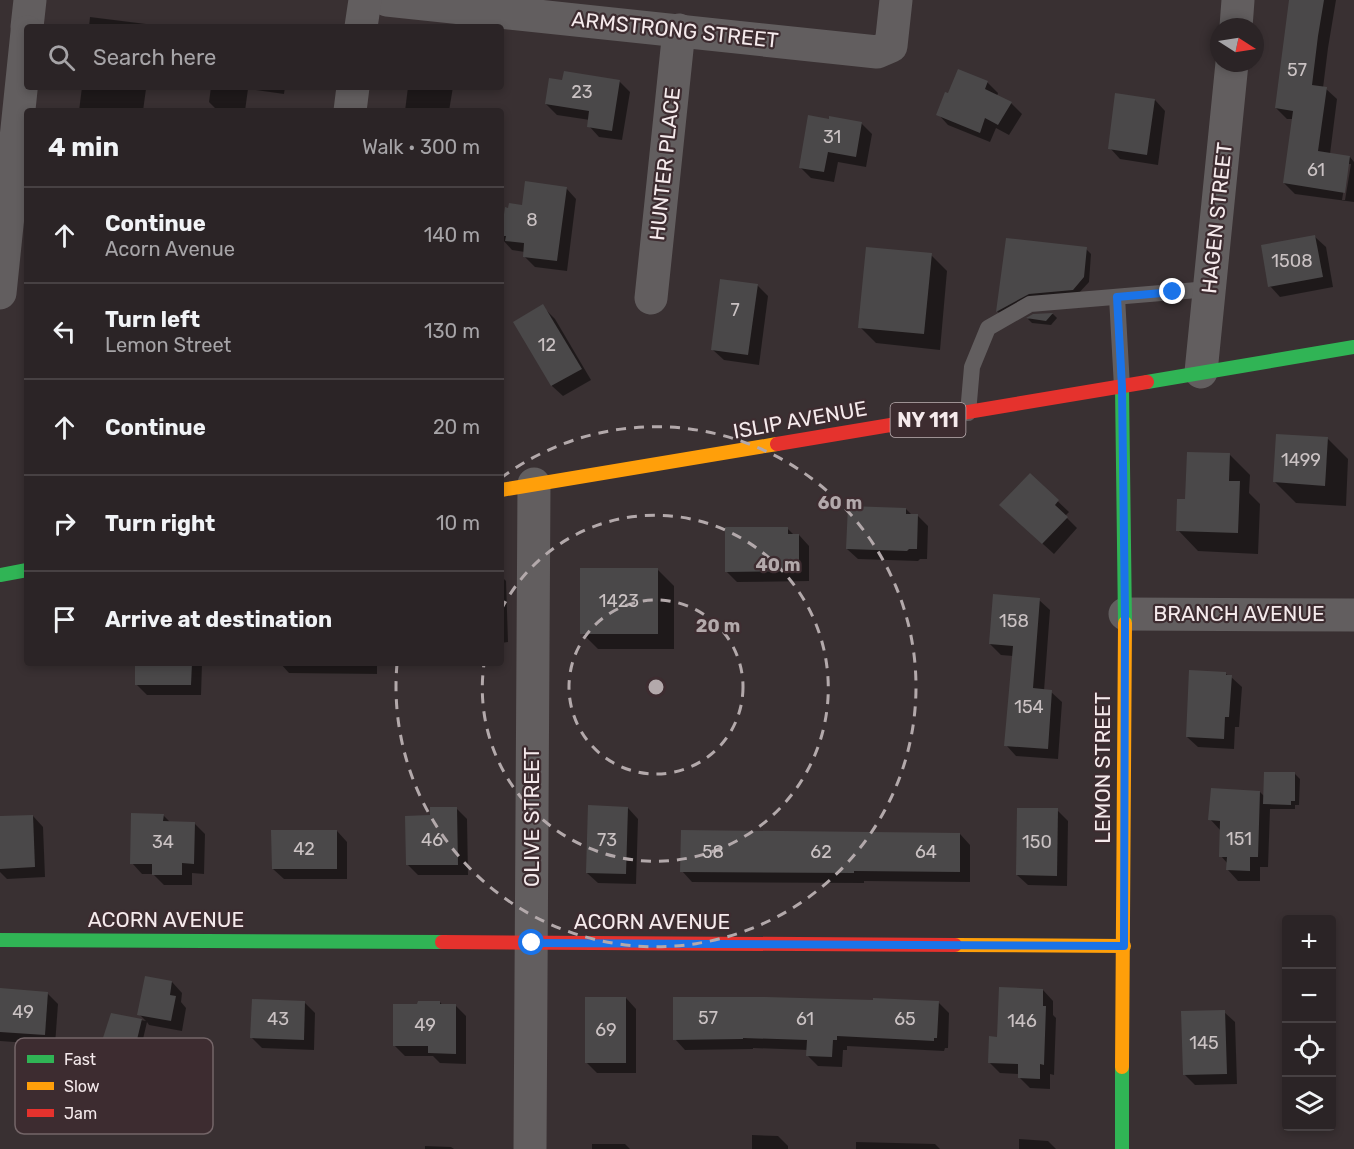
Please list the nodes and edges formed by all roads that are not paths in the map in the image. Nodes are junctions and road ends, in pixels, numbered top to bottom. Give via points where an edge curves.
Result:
1 (30, 0) edge
2 (365, 0) edge
3 (387, 0) edge
4 (896, 0) edge
5 (1238, 0) edge
6 (1237, 18) edge
7 (27, 24) edge
8 (361, 24) edge
9 (679, 30) junction
10 (24, 45) edge
11 (1231, 72) edge
12 (353, 90) edge
13 (10, 108) edge
14 (350, 108) edge
15 (1209, 289) junction
16 (0, 293) edge
17 (1117, 297) junction
18 (651, 298) dead end
19 (1354, 347) edge
20 (1201, 372) junction
21 (1122, 387) junction
22 (968, 413) junction
23 (534, 484) junction
24 (504, 489) edge
25 (24, 571) edge
26 (0, 575) edge
27 (1125, 614) junction
28 (1354, 615) edge
29 (0, 940) edge
30 (532, 943) junction
31 (1124, 946) junction
32 (530, 1149) edge
33 (1122, 1149) edge

1 - 7 street
2 - 8 street
3 - 9 street, ARMSTRONG STREET
4 - 9 street, ARMSTRONG STREET via 891,46 877,52
5 - 6 street
9 - 18 street, HUNTER PLACE
10 - 13 street
11 - 15 street, HAGEN STREET
12 - 14 street
13 - 16 street
15 - 17 lane
15 - 20 street, HAGEN STREET
17 - 21 lane
17 - 22 lane via 1030,304 988,328 972,367
19 - 20 street, ISLIP AVENUE / NY 111
20 - 21 street, ISLIP AVENUE / NY 111
21 - 22 street, ISLIP AVENUE / NY 111
21 - 27 street, LEMON STREET
22 - 23 street, ISLIP AVENUE / NY 111
23 - 24 street, ISLIP AVENUE / NY 111
23 - 30 street, OLIVE STREET
25 - 26 street
27 - 28 street, BRANCH AVENUE
27 - 31 street, LEMON STREET
29 - 30 street, ACORN AVENUE
30 - 31 street, ACORN AVENUE
30 - 32 street, OLIVE STREET
31 - 33 street, LEMON STREET

